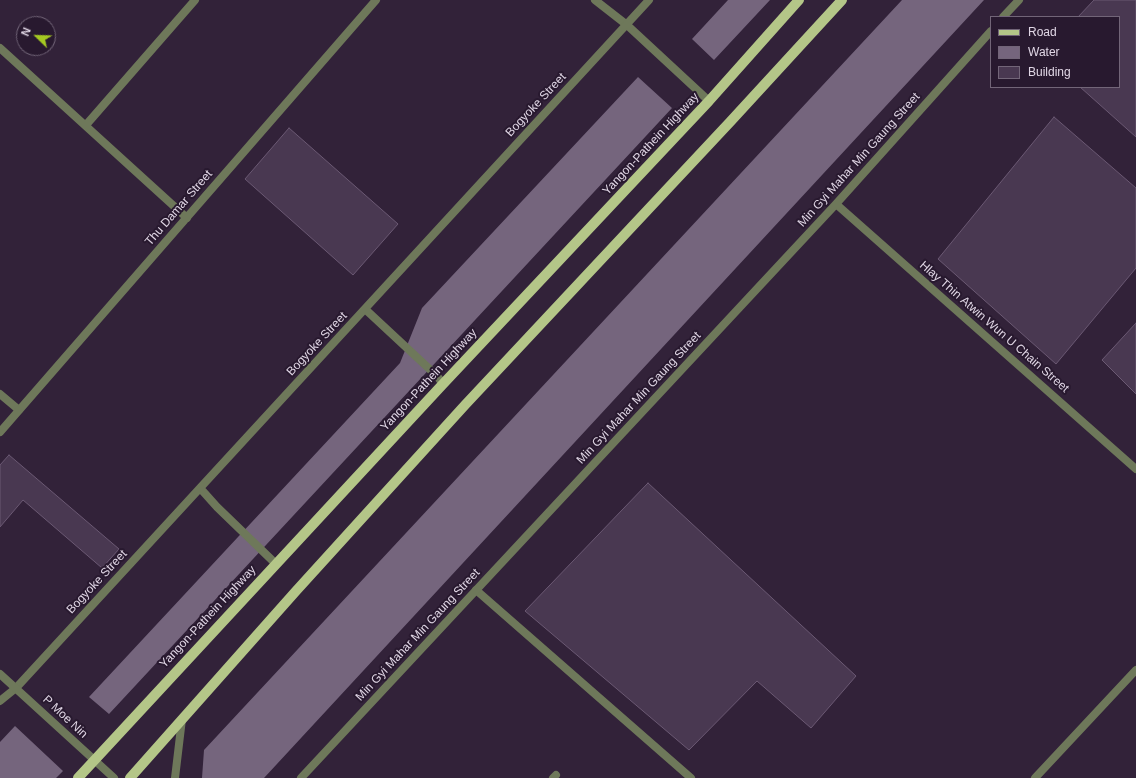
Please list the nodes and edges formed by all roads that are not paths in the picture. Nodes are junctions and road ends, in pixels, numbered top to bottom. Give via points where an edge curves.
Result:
1 (195, 0) edge
2 (376, 0) edge
3 (595, 0) edge
4 (649, 0) edge
5 (799, 0) edge
6 (842, 0) edge
7 (1019, 0) edge
8 (1005, 16) edge
9 (626, 25) junction
10 (990, 32) edge
11 (0, 48) edge
12 (709, 101) junction
13 (86, 125) junction
14 (836, 204) junction
15 (187, 218) junction
16 (365, 309) junction
17 (440, 380) junction
18 (0, 394) edge
19 (18, 410) junction
20 (0, 432) edge
21 (1136, 468) edge
22 (200, 488) junction
23 (274, 561) junction
24 (476, 590) junction
25 (1136, 670) edge
26 (0, 674) edge
27 (16, 688) junction
28 (0, 701) edge
29 (182, 718) junction
30 (94, 760) junction
31 (78, 778) edge
32 (114, 778) edge
33 (130, 778) edge
34 (176, 778) edge
35 (301, 778) edge
36 (691, 778) edge
37 (1035, 778) edge

1 - 13 street
2 - 15 street, Thu Damar Street
3 - 9 street
4 - 9 street, Bogyoke Street
5 - 12 main road, Yangon-Pathein Highway
6 - 29 main road via 465,405
7 - 8 street
9 - 12 street
9 - 16 street, Bogyoke Street
10 - 14 street, Min Gyi Mahar Min Gaung Street
11 - 13 street
12 - 17 main road, Yangon-Pathein Highway
13 - 15 street
14 - 21 street, Hlay Thin Atwin Wun U Chain Street
14 - 24 street, Min Gyi Mahar Min Gaung Street
15 - 19 street, Thu Damar Street
16 - 17 street
16 - 22 street, Bogyoke Street
17 - 23 main road, Yangon-Pathein Highway
18 - 19 street
19 - 20 street, Thu Damar Street
22 - 23 street
22 - 27 street, Bogyoke Street
23 - 30 main road, Yangon-Pathein Highway
24 - 35 street, Min Gyi Mahar Min Gaung Street
24 - 36 street
25 - 37 street
26 - 27 street, P Moe Nin
27 - 28 street, Bogyoke Street
27 - 30 street, P Moe Nin
29 - 33 main road
29 - 34 street
30 - 31 main road, Yangon-Pathein Highway
30 - 32 street, P Moe Nin

